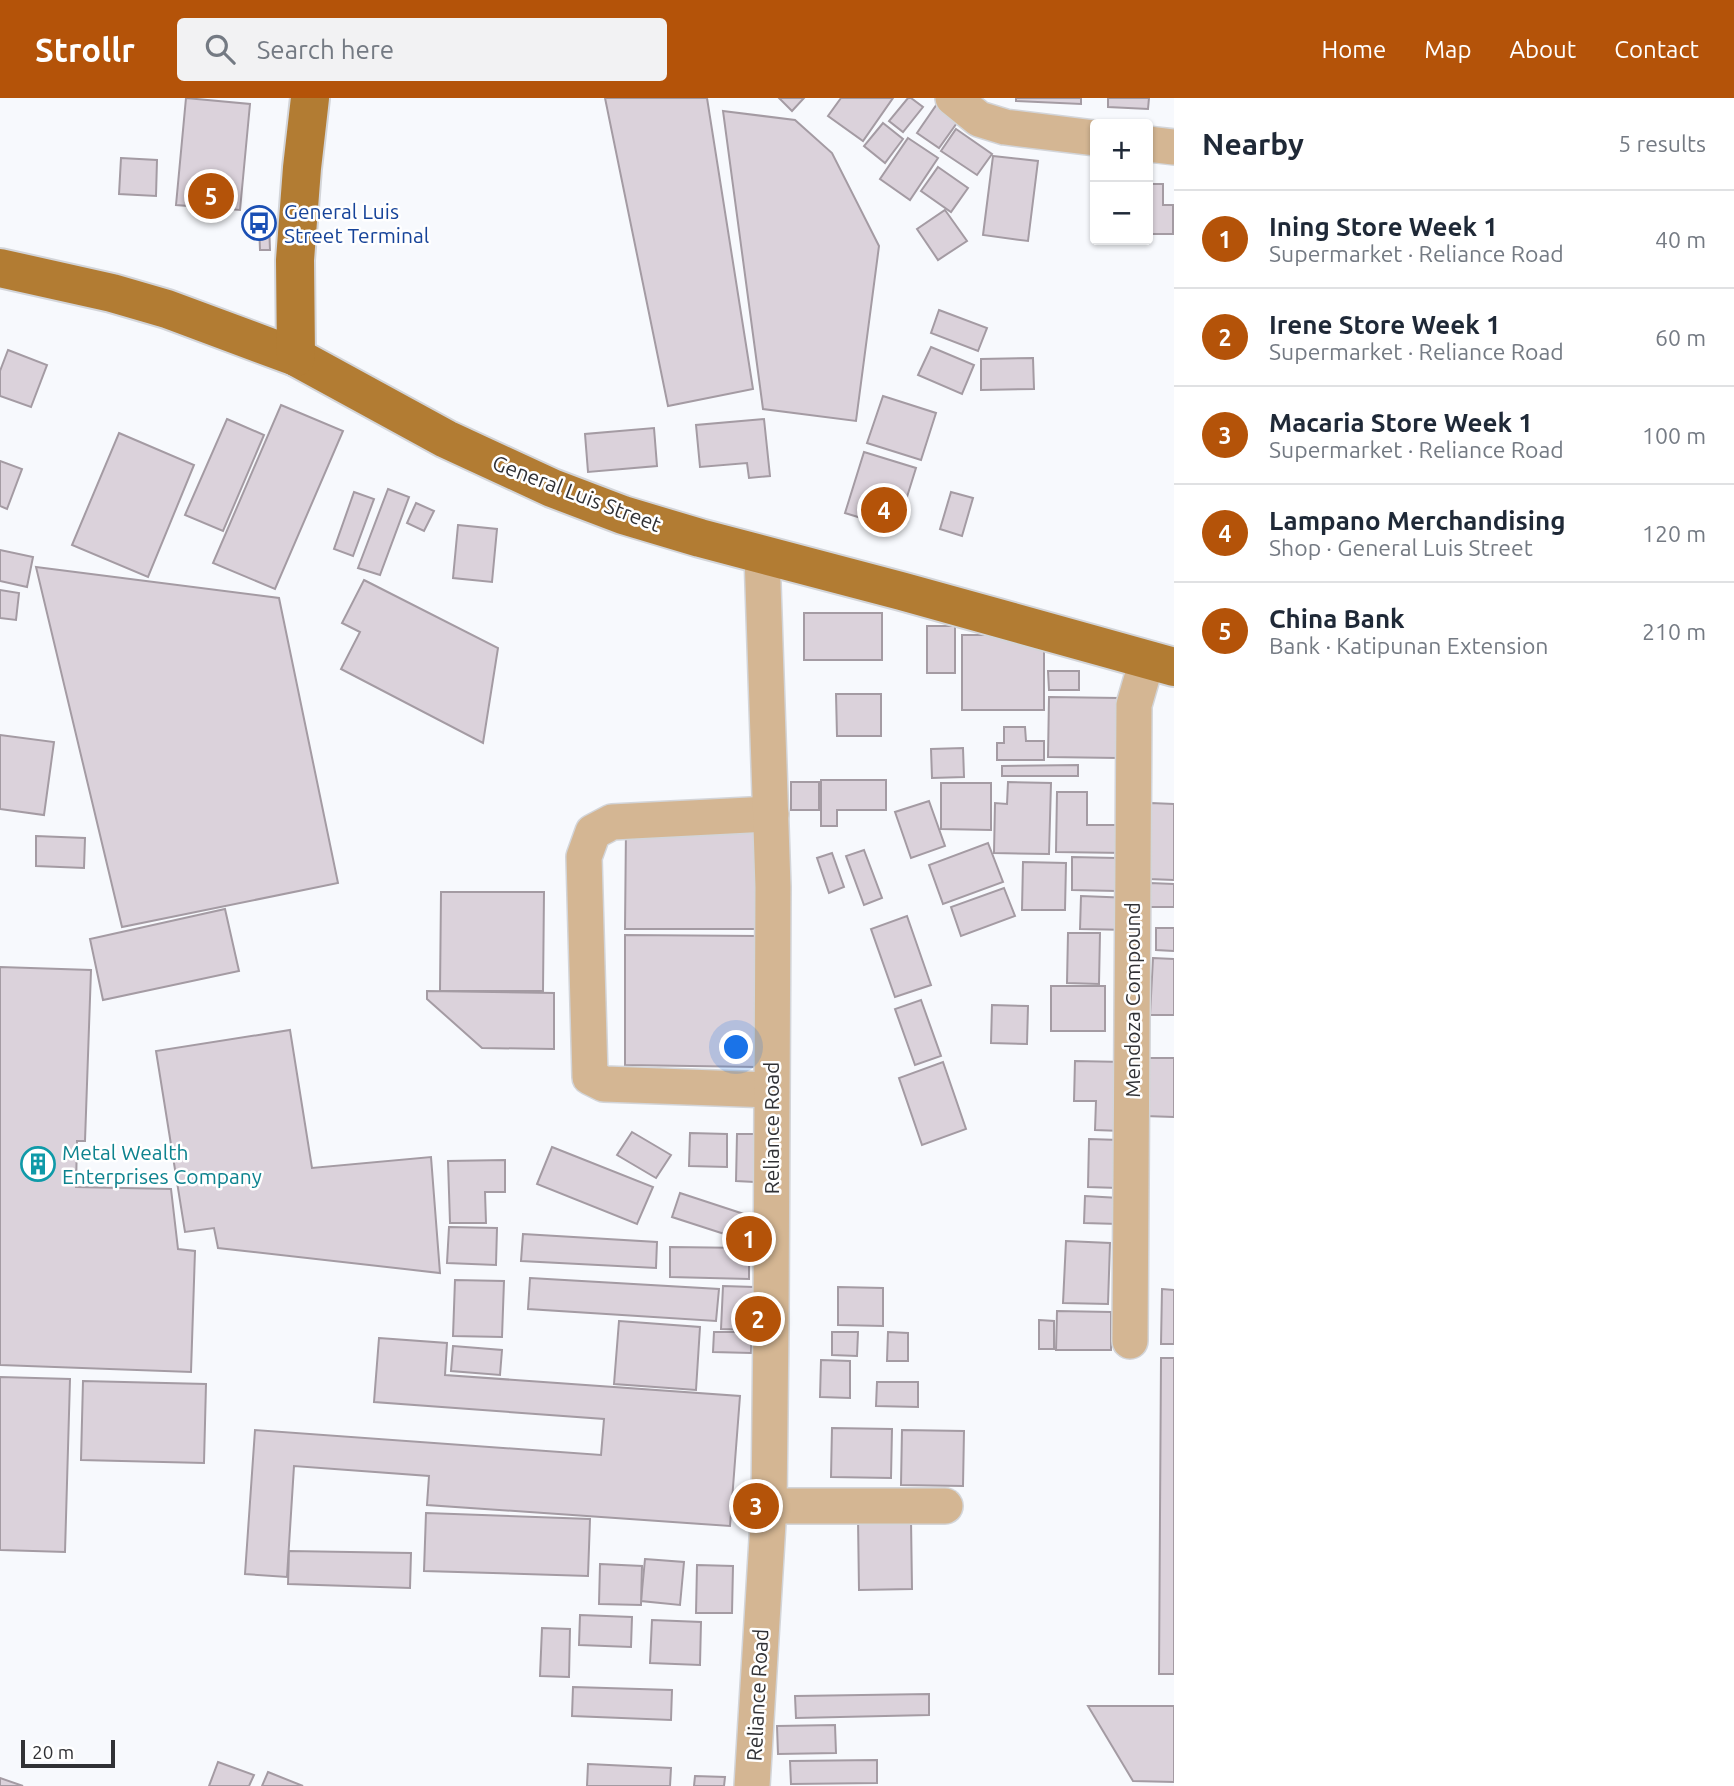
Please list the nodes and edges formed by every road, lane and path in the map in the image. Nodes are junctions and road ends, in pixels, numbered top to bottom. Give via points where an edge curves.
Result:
1 (310, 98) edge
2 (953, 98) edge
3 (1090, 137) edge
4 (1153, 145) edge
5 (1174, 147) edge
6 (0, 268) edge
7 (296, 357) junction
8 (762, 554) junction
9 (1161, 664) edge
10 (771, 814) junction
11 (771, 1090) junction
12 (1130, 1342) dead end
13 (769, 1506) junction
14 (945, 1506) dead end
15 (752, 1786) edge

1 - 7 main road via 295,260
2 - 3 street via 979,119 1005,127
4 - 5 street
6 - 7 main road, General Luis Street via 167,309
7 - 8 main road, General Luis Street via 446,439 552,488 624,515
8 - 9 main road, General Luis Street
8 - 10 street, Reliance Road
9 - 12 street, Mendoza Compound via 1134,705
10 - 11 street, Reliance Road
10 - 11 street via 612,822 593,832 584,857 590,1077 604,1084
11 - 13 street, Reliance Road
13 - 14 street
13 - 15 street, Reliance Road

